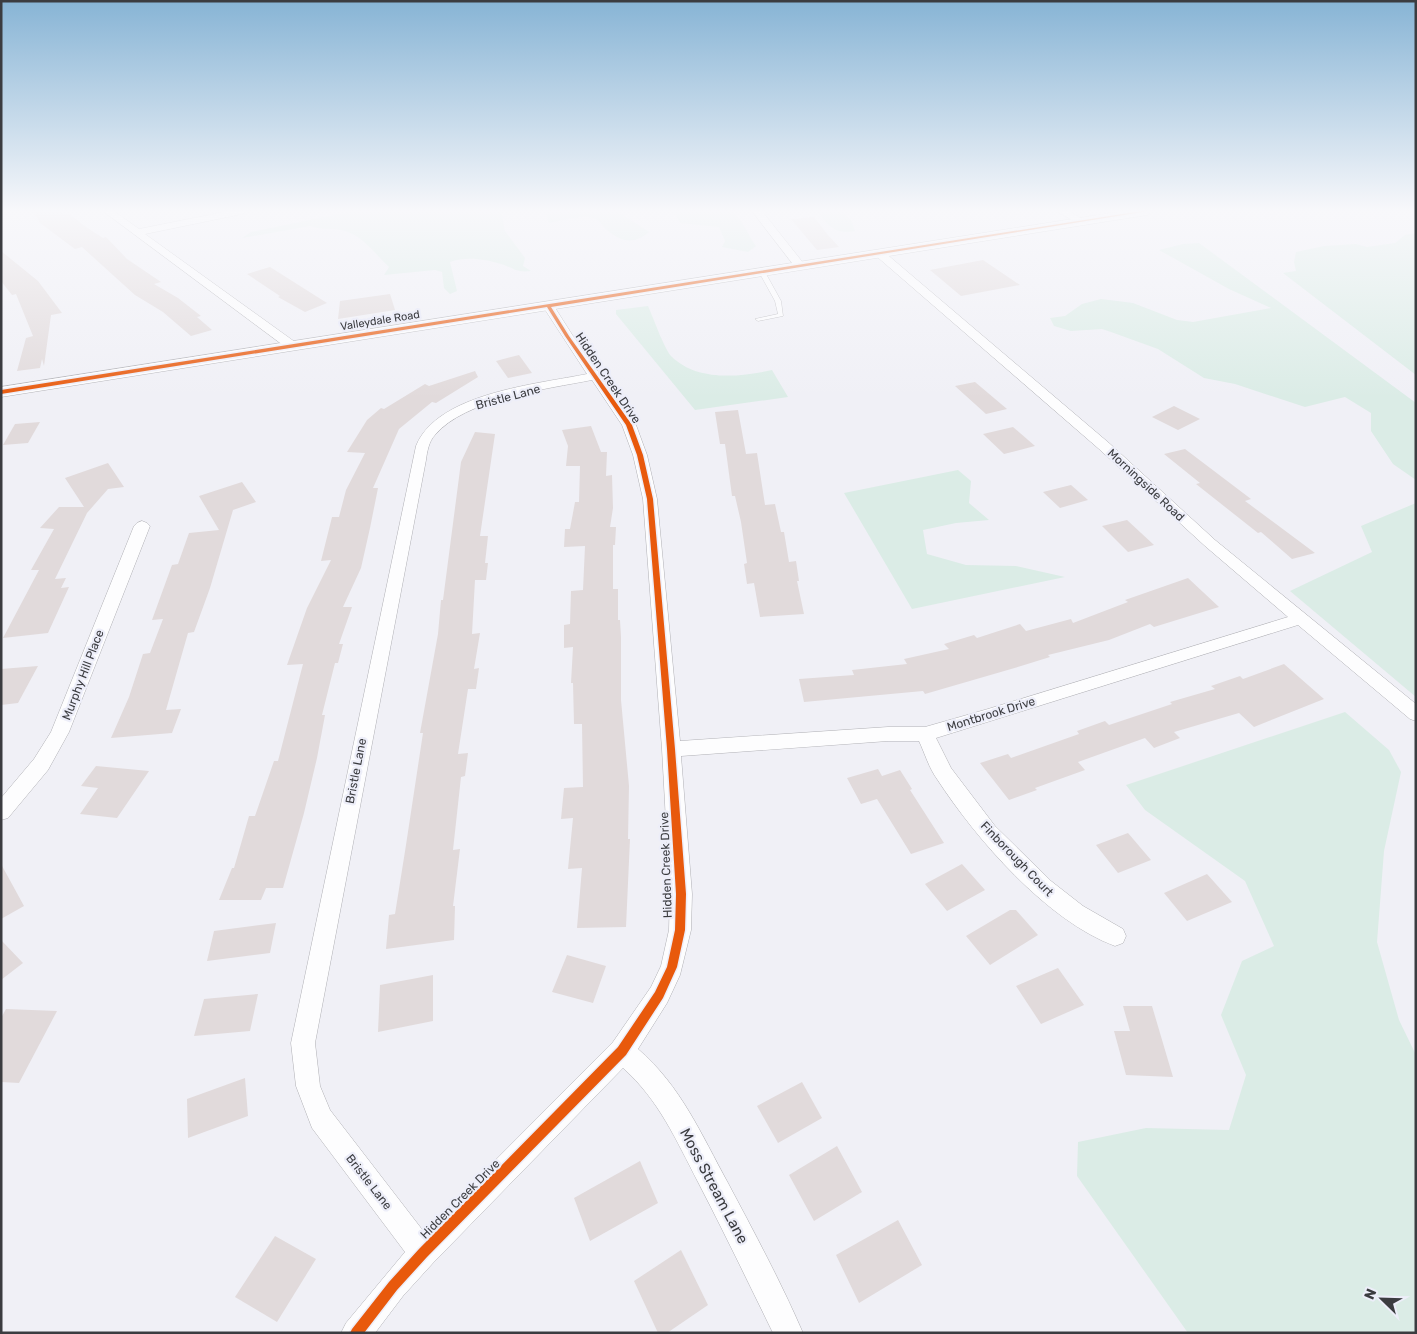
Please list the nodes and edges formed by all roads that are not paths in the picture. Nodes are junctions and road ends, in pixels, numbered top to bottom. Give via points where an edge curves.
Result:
1 (194, 273) edge
2 (754, 273) edge
3 (763, 273) edge
4 (903, 273) edge
5 (548, 305) junction
6 (758, 318) dead end
7 (291, 346) junction
8 (594, 376) junction
9 (1, 392) edge
10 (142, 526) dead end
11 (1300, 619) junction
12 (1416, 714) edge
13 (925, 734) junction
14 (671, 749) junction
15 (1, 812) edge
16 (1115, 936) dead end
17 (622, 1052) junction
18 (423, 1252) junction
19 (356, 1333) edge
20 (788, 1333) edge

1 - 7 street
2 - 5 street, Valleydale Road
3 - 6 lane via 778,301 781,315
4 - 11 street, Morningside Road
5 - 7 street, Valleydale Road
5 - 8 street, Hidden Creek Drive
7 - 9 street, Valleydale Road
8 - 14 street, Hidden Creek Drive via 629,425 650,499
8 - 18 street, Bristle Lane via 494,398 445,419 429,433 416,469 344,828 304,1044 308,1086 321,1119
10 - 15 street, Murphy Hill Place via 60,732 44,762
11 - 12 street, Morningside Road
11 - 13 street, Montbrook Drive
13 - 14 street, Montbrook Drive
13 - 16 street, Finborough Court via 943,773 988,832 1043,888
14 - 17 street, Hidden Creek Drive via 681,894 680,930 672,966 659,995
17 - 18 street, Hidden Creek Drive
17 - 20 street, Moss Stream Lane via 646,1072 670,1102
18 - 19 street, Hidden Creek Drive

